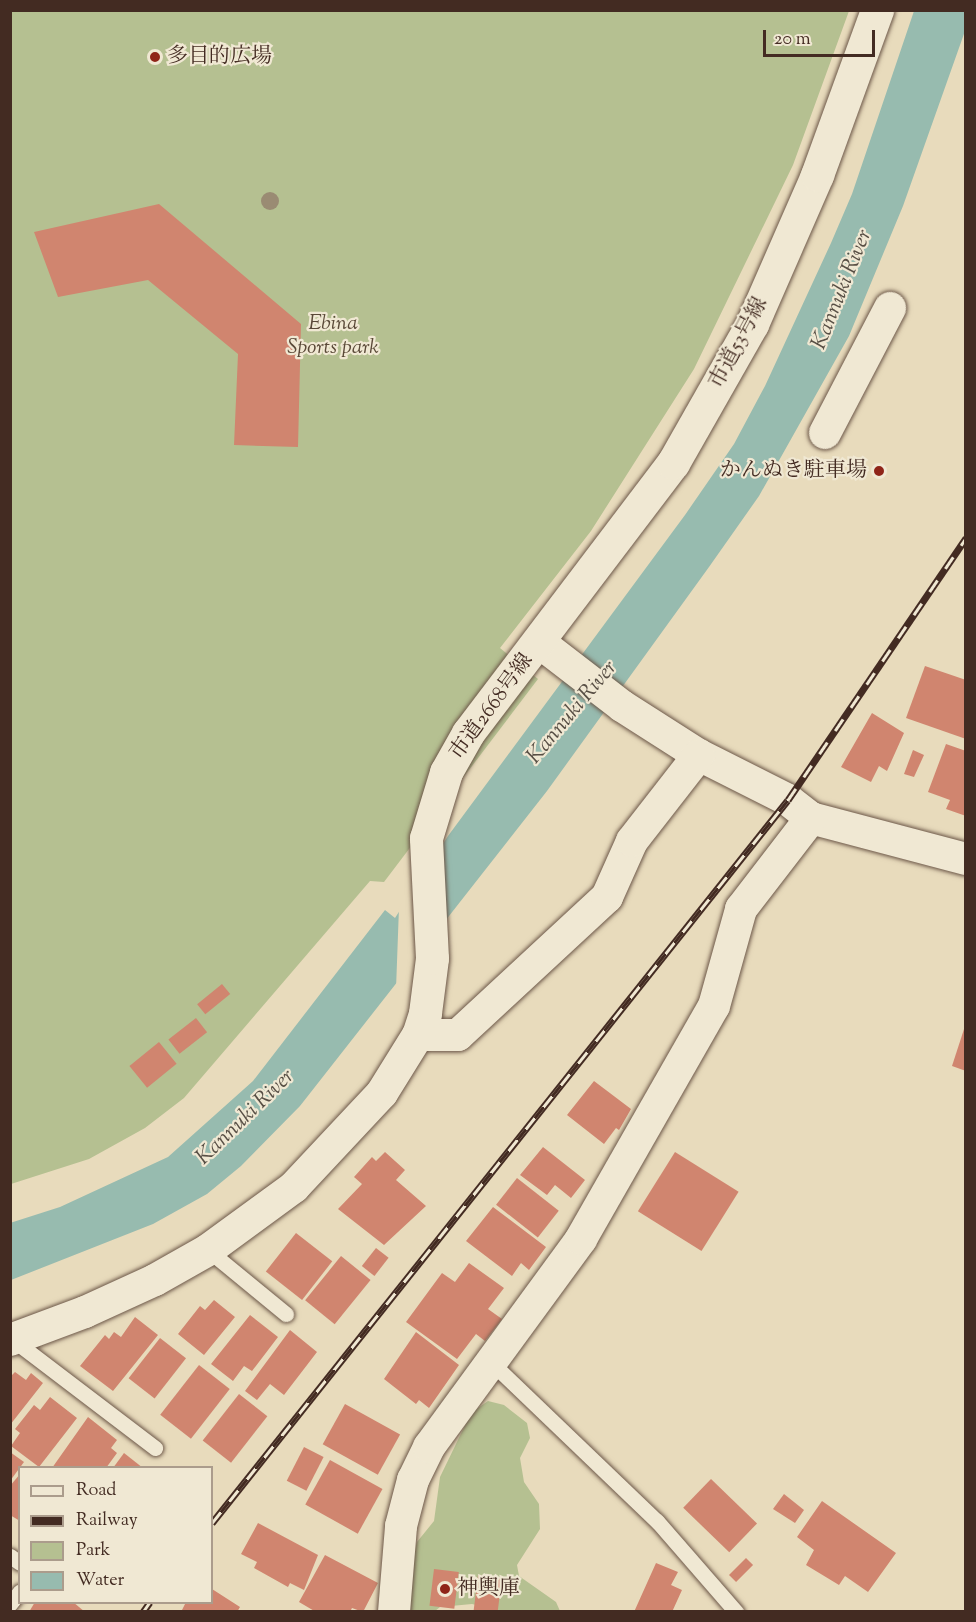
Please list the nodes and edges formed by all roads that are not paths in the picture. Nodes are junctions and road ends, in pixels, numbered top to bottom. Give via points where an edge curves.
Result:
1 (877, 10) edge
2 (890, 309) dead end
3 (825, 433) dead end
4 (551, 652) junction
5 (699, 755) junction
6 (811, 818) junction
7 (966, 859) edge
8 (418, 1035) junction
9 (208, 1250) junction
10 (286, 1314) dead end
11 (11, 1339) edge
12 (493, 1364) junction
13 (156, 1448) dead end
14 (394, 1611) edge
15 (736, 1611) edge

1 - 4 street, 市道53号線 via 817,175 752,324 673,463
2 - 3 street
4 - 5 street via 627,709
4 - 8 street, 市道2668号線 via 468,734 433,805 425,860 432,958
5 - 6 street via 788,800
5 - 8 street via 632,841 607,897 458,1035
6 - 7 street
6 - 12 street via 741,909 714,1006 581,1239
8 - 9 street via 382,1093 294,1187
9 - 10 lane
9 - 11 street via 85,1312
11 - 13 lane
12 - 14 street via 429,1447 413,1480 401,1526
12 - 15 lane via 657,1521

